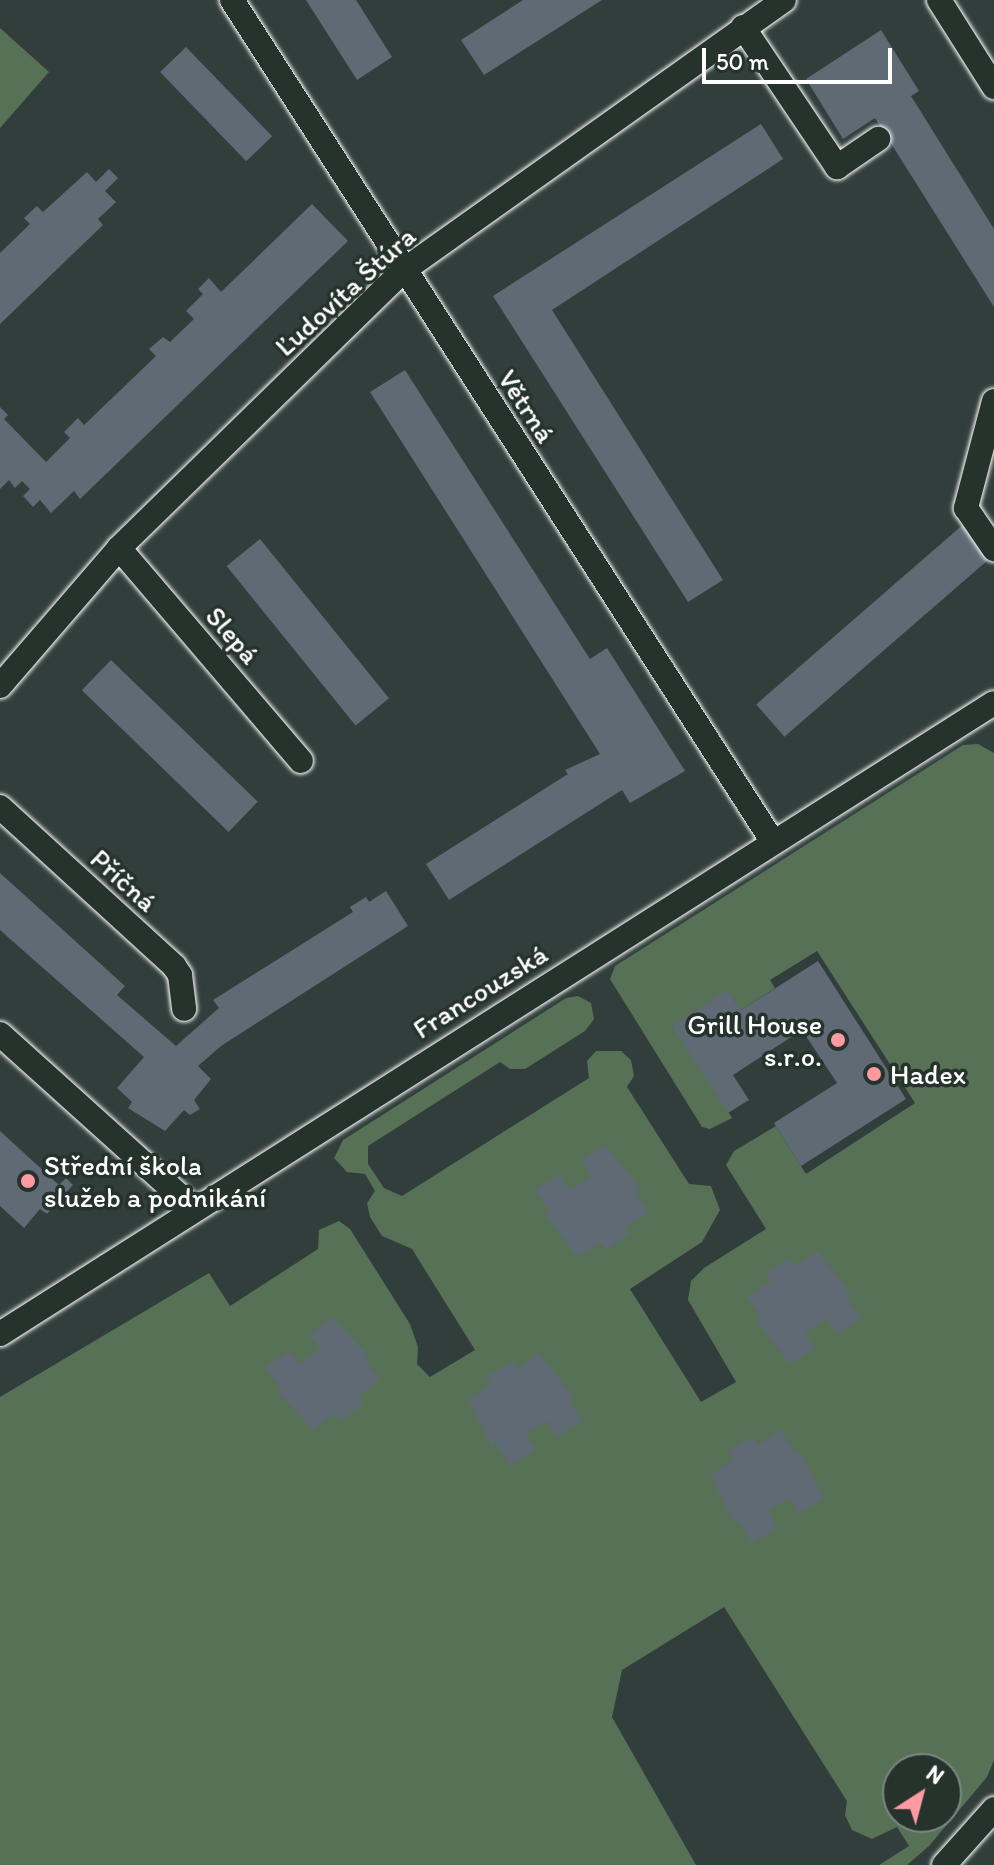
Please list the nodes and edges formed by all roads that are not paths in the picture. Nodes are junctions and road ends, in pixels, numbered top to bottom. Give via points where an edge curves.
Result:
1 (232, 0) edge
2 (784, 0) edge
3 (939, 0) edge
4 (743, 27) junction
5 (994, 87) edge
6 (878, 139) dead end
7 (404, 270) junction
8 (994, 401) edge
9 (119, 548) junction
10 (994, 549) edge
11 (0, 686) edge
12 (994, 703) edge
13 (301, 761) dead end
14 (0, 807) edge
15 (773, 842) junction
16 (184, 1009) dead end
17 (0, 1034) edge
18 (193, 1208) junction
19 (0, 1334) edge
20 (994, 1809) edge
21 (944, 1865) edge

1 - 7 street, Větrná
2 - 4 street, Ľudovíta Štúra
3 - 5 street
4 - 6 street via 837,167
4 - 7 street, Ľudovíta Štúra
7 - 9 street, Ľudovíta Štúra
7 - 15 street, Větrná
8 - 10 street via 966,508
9 - 11 street, Ľudovíta Štúra
9 - 13 street, Slepá
12 - 15 street, Francouzská
14 - 16 street, Příčná via 174,966
15 - 18 street, Francouzská
17 - 18 street
18 - 19 street, Francouzská
20 - 21 street

